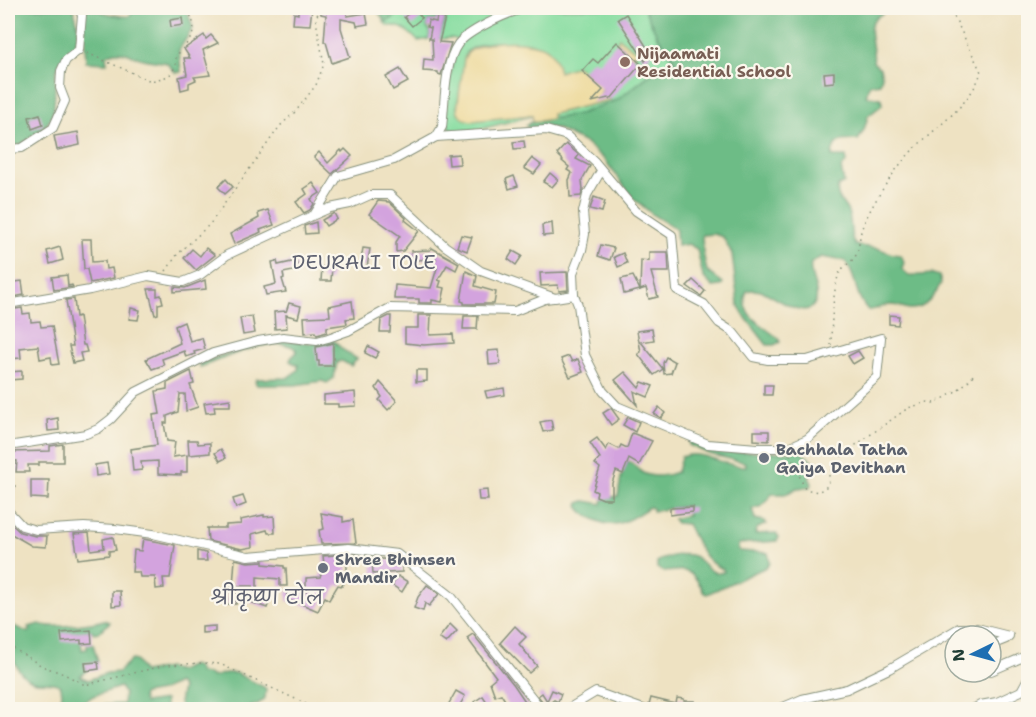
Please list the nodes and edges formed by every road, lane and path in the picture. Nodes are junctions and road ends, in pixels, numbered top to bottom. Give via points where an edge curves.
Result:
1 (78, 8) edge
2 (186, 8) edge
3 (319, 8) edge
4 (520, 8) edge
5 (950, 8) edge
6 (79, 50) junction
7 (436, 137) junction
8 (8, 149) edge
9 (601, 171) junction
10 (314, 214) junction
11 (166, 280) junction
12 (574, 295) junction
13 (555, 298) junction
14 (8, 304) edge
15 (831, 352) junction
16 (974, 374) dead end
17 (8, 446) edge
18 (787, 448) junction
19 (8, 511) edge
20 (943, 637) edge
21 (8, 645) edge
22 (1029, 655) edge
23 (1003, 666) edge
24 (1029, 678) edge
25 (531, 697) junction
26 (641, 709) edge
27 (319, 710) edge
28 (516, 710) edge
29 (542, 710) edge
30 (566, 710) edge
31 (776, 710) edge
32 (971, 710) edge

1 - 6 street via 82,15
2 - 6 path via 194,20 192,38 176,56 176,66 169,76 151,81
3 - 11 path via 316,21 324,64 315,85 280,126 210,224 177,255 164,273
4 - 7 street via 495,18 458,43 450,60 442,127
5 - 15 path via 981,72 977,85 894,172 861,230 855,258 840,272
6 - 8 street via 66,60 61,71 60,88 65,101 53,128 22,148
7 - 9 street via 546,130 567,136
7 - 10 street via 394,160 338,176
9 - 12 street via 587,195 583,212 585,234 573,273
9 - 15 street via 636,211 672,235 677,290 704,304 753,357 807,360
10 - 11 street via 227,255 200,275 183,282
10 - 13 street via 370,195 390,195 446,246 481,271
11 - 14 street via 148,276
12 - 13 street
12 - 18 street via 585,355 603,391 617,406 708,444
13 - 17 street via 515,311 390,308 348,331 317,341 283,337 213,353 136,392 98,429
15 - 18 street via 881,338 877,377 807,439
16 - 18 path via 949,395 908,408 853,447 829,474 826,487 818,492 805,489
19 - 25 street via 22,526 36,530 116,529 248,556 349,548 397,554 451,596
20 - 31 street via 847,689 802,699
21 - 27 path via 85,686 166,665 220,664
22 - 23 street
24 - 32 street via 1021,691
25 - 28 path
25 - 29 street
26 - 30 street via 596,692

